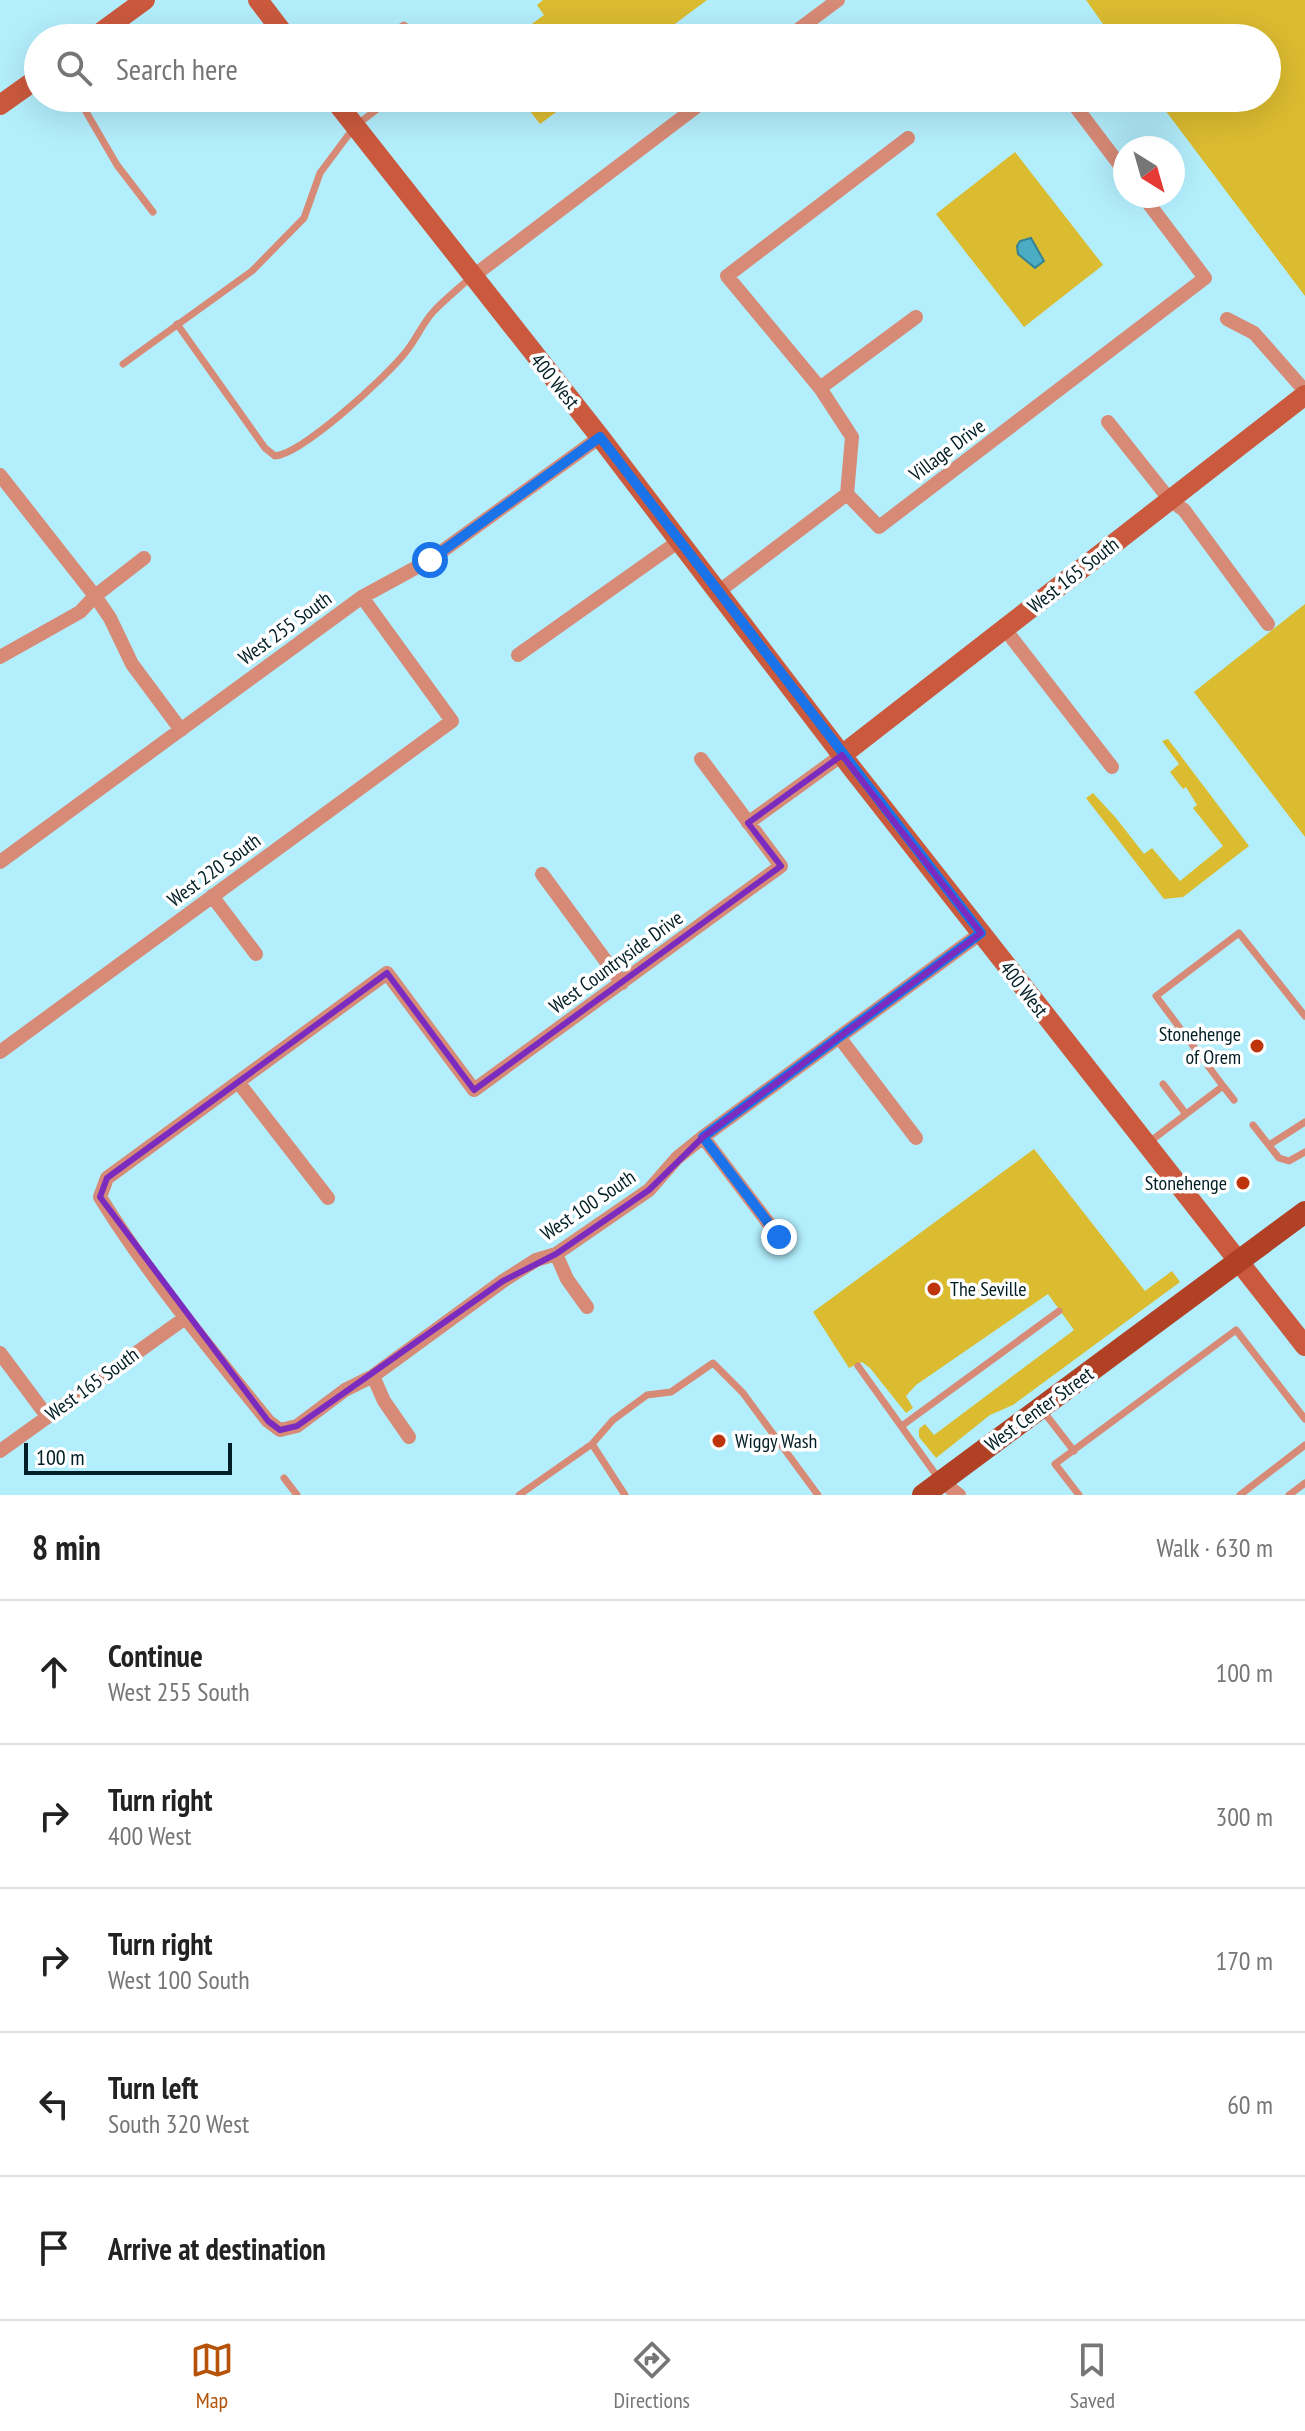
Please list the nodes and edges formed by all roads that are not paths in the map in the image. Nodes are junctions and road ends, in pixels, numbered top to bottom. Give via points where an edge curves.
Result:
1 (145, 0) edge
2 (258, 0) edge
3 (838, 0) edge
4 (112, 24) edge
5 (276, 24) edge
6 (806, 24) edge
7 (24, 88) edge
8 (0, 105) edge
9 (86, 112) edge
10 (344, 112) edge
11 (374, 112) edge
12 (690, 112) edge
13 (1080, 112) edge
14 (355, 126) junction
15 (908, 138) dead end
16 (1113, 156) edge
17 (1152, 208) edge
18 (153, 212) dead end
19 (472, 277) junction
20 (916, 317) dead end
21 (1227, 319) dead end
22 (177, 324) junction
23 (123, 364) dead end
24 (820, 388) junction
25 (1305, 393) edge
26 (1108, 422) dead end
27 (600, 437) junction
28 (0, 475) edge
29 (847, 494) junction
30 (1170, 500) junction
31 (679, 541) junction
32 (144, 558) dead end
33 (718, 592) junction
34 (95, 596) junction
35 (362, 597) junction
36 (1268, 624) dead end
37 (1004, 628) junction
38 (518, 655) dead end
39 (0, 657) edge
40 (181, 730) junction
41 (842, 755) junction
42 (701, 759) dead end
43 (1112, 767) dead end
44 (748, 823) junction
45 (0, 862) edge
46 (542, 874) dead end
47 (212, 896) junction
48 (981, 933) junction
49 (256, 954) dead end
50 (622, 983) junction
51 (1305, 1016) edge
52 (839, 1037) junction
53 (0, 1052) edge
54 (238, 1082) junction
55 (1163, 1084) dead end
56 (1223, 1086) junction
57 (1234, 1100) dead end
58 (1186, 1114) junction
59 (1305, 1122) edge
60 (1253, 1125) dead end
61 (703, 1137) junction
62 (916, 1138) dead end
63 (1147, 1145) junction
64 (1269, 1145) junction
65 (1305, 1152) edge
66 (328, 1198) dead end
67 (1305, 1212) edge
68 (779, 1237) dead end
69 (556, 1254) junction
70 (1239, 1262) junction
71 (587, 1307) dead end
72 (1059, 1311) dead end
73 (185, 1318) junction
74 (1305, 1346) edge
75 (0, 1353) edge
76 (858, 1366) dead end
77 (373, 1376) junction
78 (1040, 1408) junction
79 (47, 1416) junction
80 (1305, 1419) edge
81 (903, 1425) junction
82 (409, 1437) dead end
83 (592, 1444) junction
84 (1305, 1445) edge
85 (0, 1451) edge
86 (1074, 1451) junction
87 (284, 1478) dead end
88 (1305, 1483) edge
89 (941, 1490) edge
90 (297, 1495) edge
91 (519, 1495) edge
92 (625, 1495) edge
93 (818, 1495) edge
94 (1079, 1495) edge
95 (1240, 1495) edge
96 (1289, 1495) edge

1 - 4 main road
2 - 5 main road
3 - 6 street
7 - 8 main road
9 - 18 lane
10 - 14 main road, 400 West
11 - 14 lane
12 - 19 street
13 - 16 street
14 - 19 main road, 400 West
14 - 22 lane via 320,173 304,218 252,271
15 - 24 street via 727,276
17 - 29 street, Village Drive via 1205,278 879,527
19 - 22 lane via 433,312 405,353 351,405 284,455 275,456 265,448
19 - 27 main road, 400 West
20 - 24 street
21 - 25 street via 1254,333
22 - 23 lane
24 - 29 street via 852,437
25 - 30 main road, West 165 South
26 - 30 street
27 - 31 main road, 400 West
27 - 35 street, West 255 South via 430,560
28 - 34 street
29 - 33 street
30 - 36 street via 1184,510
30 - 37 main road, West 165 South
31 - 33 main road, 400 West
31 - 38 street
32 - 34 street
33 - 41 main road, 400 West
34 - 39 street via 80,612
34 - 40 street via 132,664
35 - 40 street, West 255 South
35 - 47 street, West 220 South via 452,721
37 - 41 main road, West 165 South
37 - 43 street
40 - 45 street, West 255 South
41 - 44 street
41 - 48 main road, 400 West
42 - 44 street
44 - 50 street, West Countryside Drive via 781,866
46 - 50 street
47 - 49 street
47 - 53 street, West 220 South
48 - 52 street, West 100 South
48 - 63 main road, 400 West
50 - 54 street, West Countryside Drive via 474,1090 387,973
51 - 56 lane via 1239,933 1156,996
52 - 61 street, West 100 South
52 - 62 street
54 - 66 street
54 - 73 street via 107,1178 100,1197
55 - 58 lane
56 - 57 lane
56 - 58 lane
58 - 63 lane
59 - 64 lane
60 - 64 lane
61 - 68 street
61 - 69 street, West 100 South via 649,1190
63 - 70 main road, 400 West
64 - 65 lane via 1285,1160
67 - 70 main road
69 - 71 street
69 - 77 street, West 100 South via 503,1281
70 - 74 main road, 400 West
70 - 78 main road, West Center Street
72 - 81 lane
73 - 77 street, West 100 South via 280,1430 297,1426
73 - 79 street, West 165 South
75 - 79 street
76 - 81 lane
77 - 82 street
78 - 86 lane
78 - 89 main road, West Center Street
79 - 85 street, West 165 South
80 - 86 lane via 1236,1330
81 - 89 lane
83 - 91 lane
83 - 92 lane
83 - 93 lane via 647,1395 671,1392 713,1363 743,1393
84 - 95 lane
86 - 94 lane via 1055,1464
87 - 90 lane
88 - 96 lane

